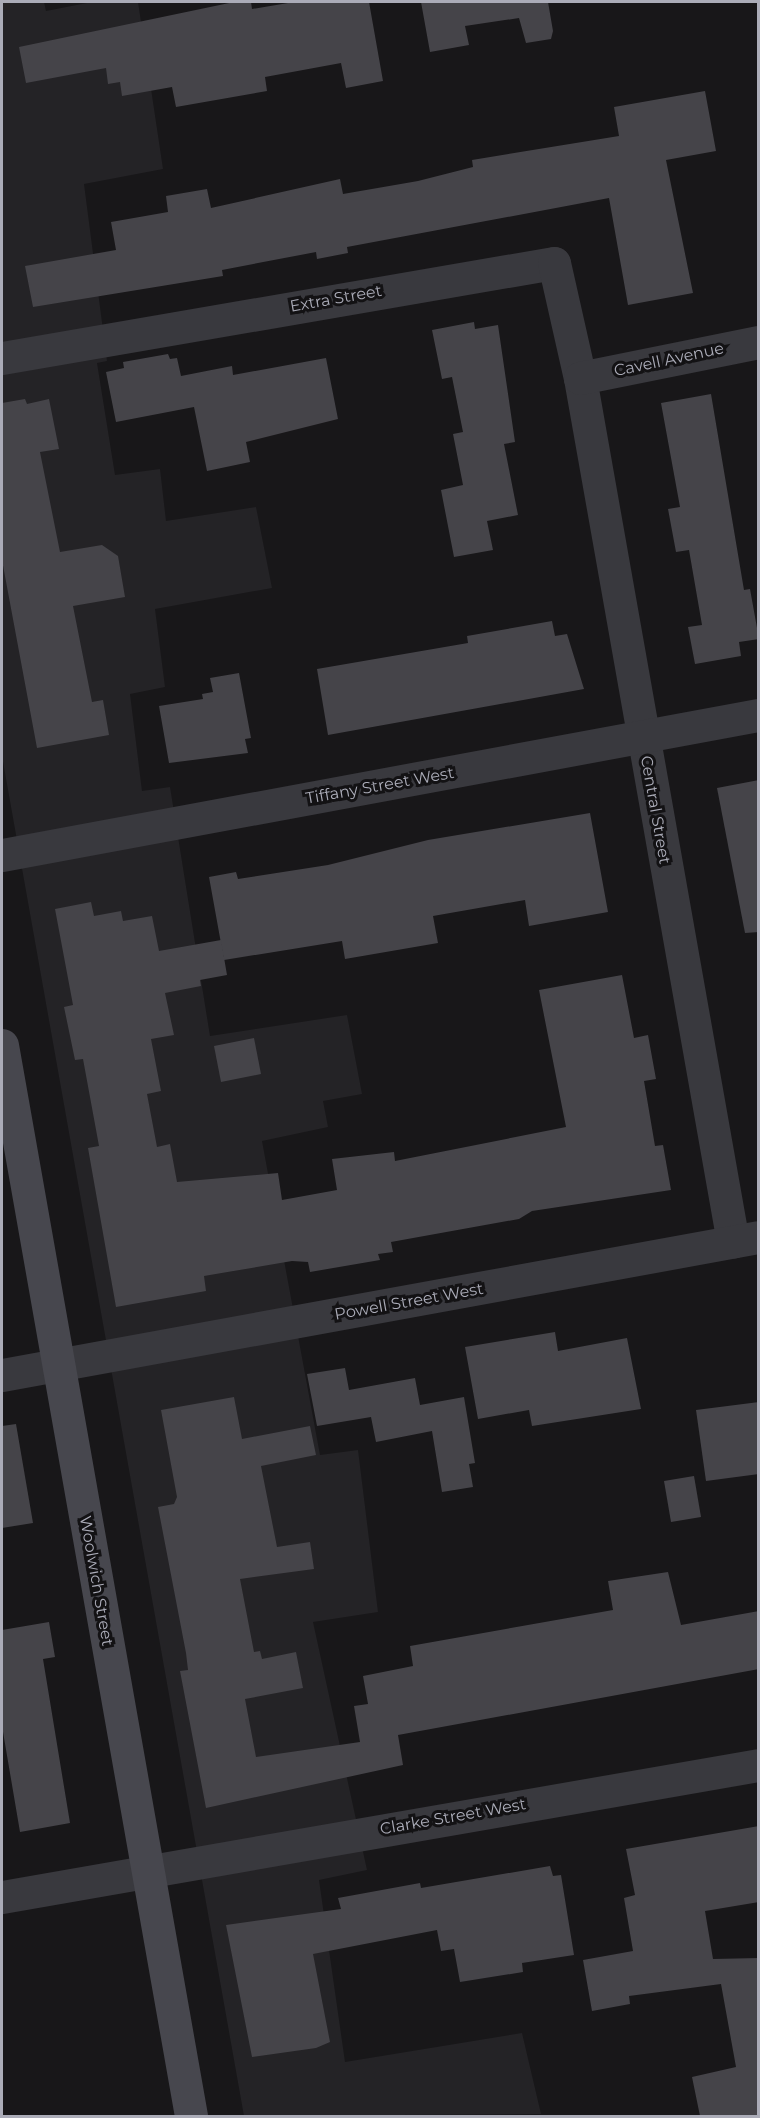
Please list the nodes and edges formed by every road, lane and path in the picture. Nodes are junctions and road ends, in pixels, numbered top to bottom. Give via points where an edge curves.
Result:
1 (759, 342) edge
2 (2, 358) edge
3 (580, 378) junction
4 (759, 716) edge
5 (642, 738) junction
6 (2, 855) edge
7 (2, 1045) edge
8 (746, 1240) edge
9 (59, 1366) junction
10 (2, 1375) edge
11 (759, 1765) edge
12 (147, 1869) junction
13 (2, 1897) edge
14 (191, 2116) edge

1 - 3 street, Cavell Avenue
2 - 3 street, Extra Street via 548,261 559,270
3 - 5 street, Central Street
4 - 5 street, Tiffany Street West
5 - 6 street, Tiffany Street West
5 - 8 street, Central Street
7 - 9 main road, Woolwich Street
8 - 9 street, Powell Street West
9 - 10 street, Powell Street West
9 - 12 main road, Woolwich Street
11 - 12 street, Clarke Street West
12 - 13 street, Clarke Street West
12 - 14 main road, Woolwich Street

